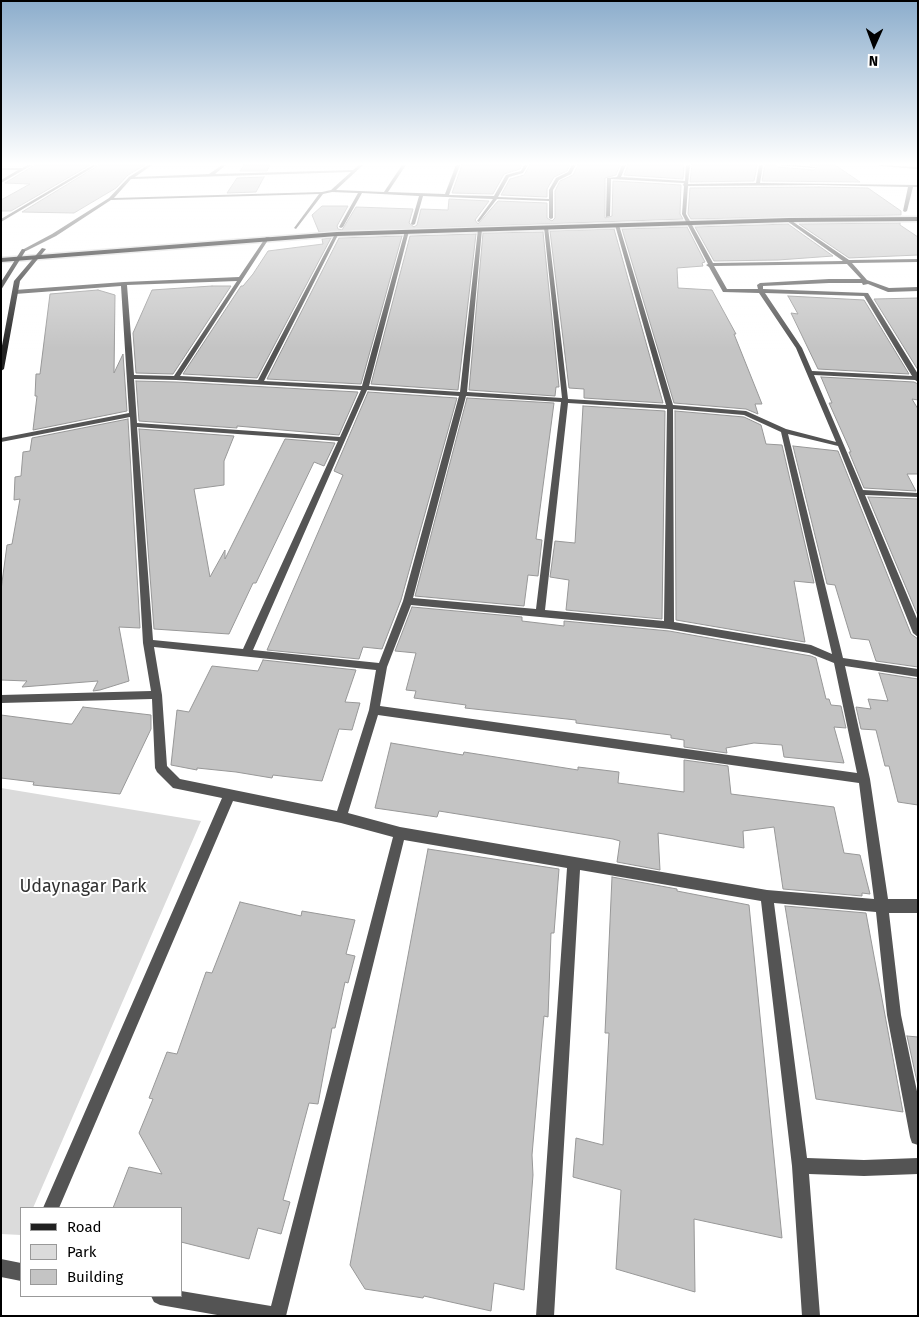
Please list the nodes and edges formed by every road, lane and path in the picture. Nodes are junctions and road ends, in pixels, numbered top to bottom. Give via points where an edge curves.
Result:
1 (70, 226) edge
2 (331, 226) edge
3 (565, 226) edge
4 (618, 226) edge
5 (689, 226) edge
6 (798, 226) edge
7 (546, 227) junction
8 (296, 228) joint
9 (480, 229) junction
10 (407, 232) junction
11 (337, 234) junction
12 (268, 238) junction
13 (43, 245) junction
14 (20, 250) joint
15 (36, 258) junction
16 (18, 259) junction
17 (1, 260) edge
18 (918, 260) edge
19 (848, 262) junction
20 (710, 265) junction
21 (240, 279) junction
22 (865, 281) junction
23 (2, 284) edge
24 (124, 284) junction
25 (918, 289) edge
26 (761, 291) junction
27 (15, 292) junction
28 (866, 294) junction
29 (1, 369) edge
30 (810, 373) junction
31 (131, 377) junction
32 (176, 378) junction
33 (917, 378) edge
34 (260, 382) junction
35 (365, 388) junction
36 (463, 394) junction
37 (565, 399) junction
38 (670, 406) junction
39 (133, 414) junction
40 (135, 425) junction
41 (784, 431) junction
42 (344, 438) junction
43 (1, 440) edge
44 (842, 445) junction
45 (862, 492) junction
46 (918, 495) edge
47 (408, 601) junction
48 (540, 614) junction
49 (669, 625) junction
50 (918, 633) edge
51 (148, 643) junction
52 (247, 652) junction
53 (839, 661) junction
54 (382, 667) junction
55 (918, 672) edge
56 (156, 695) junction
57 (1, 699) edge
58 (374, 710) junction
59 (864, 779) junction
60 (229, 796) junction
61 (341, 817) junction
62 (400, 833) junction
63 (574, 862) junction
64 (767, 896) junction
65 (882, 906) junction
66 (918, 906) edge
67 (918, 1137) edge
68 (800, 1166) junction
69 (918, 1166) edge
70 (51, 1207) edge
71 (1, 1268) edge
72 (20, 1272) edge
73 (166, 1297) edge
74 (277, 1316) edge
75 (544, 1316) edge
76 (811, 1316) edge

1 - 13 street
2 - 8 highway
3 - 7 highway
4 - 38 street
5 - 20 street
6 - 19 street
7 - 9 highway
7 - 37 street
8 - 13 highway
9 - 10 highway
9 - 36 street
10 - 11 highway
10 - 35 street
11 - 12 highway
11 - 34 street
12 - 15 highway
12 - 21 street
13 - 14 highway
13 - 15 main road
14 - 16 main road
15 - 16 highway
15 - 27 main road via 17,280
16 - 17 highway
16 - 23 main road
18 - 19 street
19 - 20 street
19 - 22 street
20 - 26 street via 725,291
21 - 24 street
21 - 32 street
22 - 25 street via 888,290
22 - 26 street via 760,285
22 - 28 street
24 - 27 street
24 - 31 street
26 - 28 street
26 - 30 street via 799,348
27 - 29 main road
28 - 33 street
30 - 33 street
30 - 44 street
31 - 32 street
31 - 39 street
32 - 34 street
34 - 35 street
35 - 36 street
35 - 42 street
36 - 37 street
36 - 47 street
37 - 38 street
37 - 48 street
38 - 41 street via 746,413
38 - 49 street
39 - 40 street
39 - 43 street
40 - 42 street
40 - 51 street
41 - 44 street
41 - 53 street
42 - 52 street
44 - 45 street
45 - 46 street
45 - 50 street
47 - 48 street
47 - 54 street
48 - 49 street
49 - 53 street via 811,649
51 - 52 street
51 - 56 street
52 - 54 street
53 - 55 street
53 - 59 street
54 - 58 street
56 - 57 street
56 - 60 street via 161,768 177,784
58 - 59 street
58 - 61 street
59 - 65 street
60 - 61 street
60 - 70 street
61 - 62 street
62 - 63 street
62 - 74 street
63 - 64 street
63 - 75 street
64 - 65 street
64 - 68 street
65 - 66 street
65 - 67 street via 894,1015
68 - 69 street
68 - 76 street
71 - 72 street
73 - 74 street

